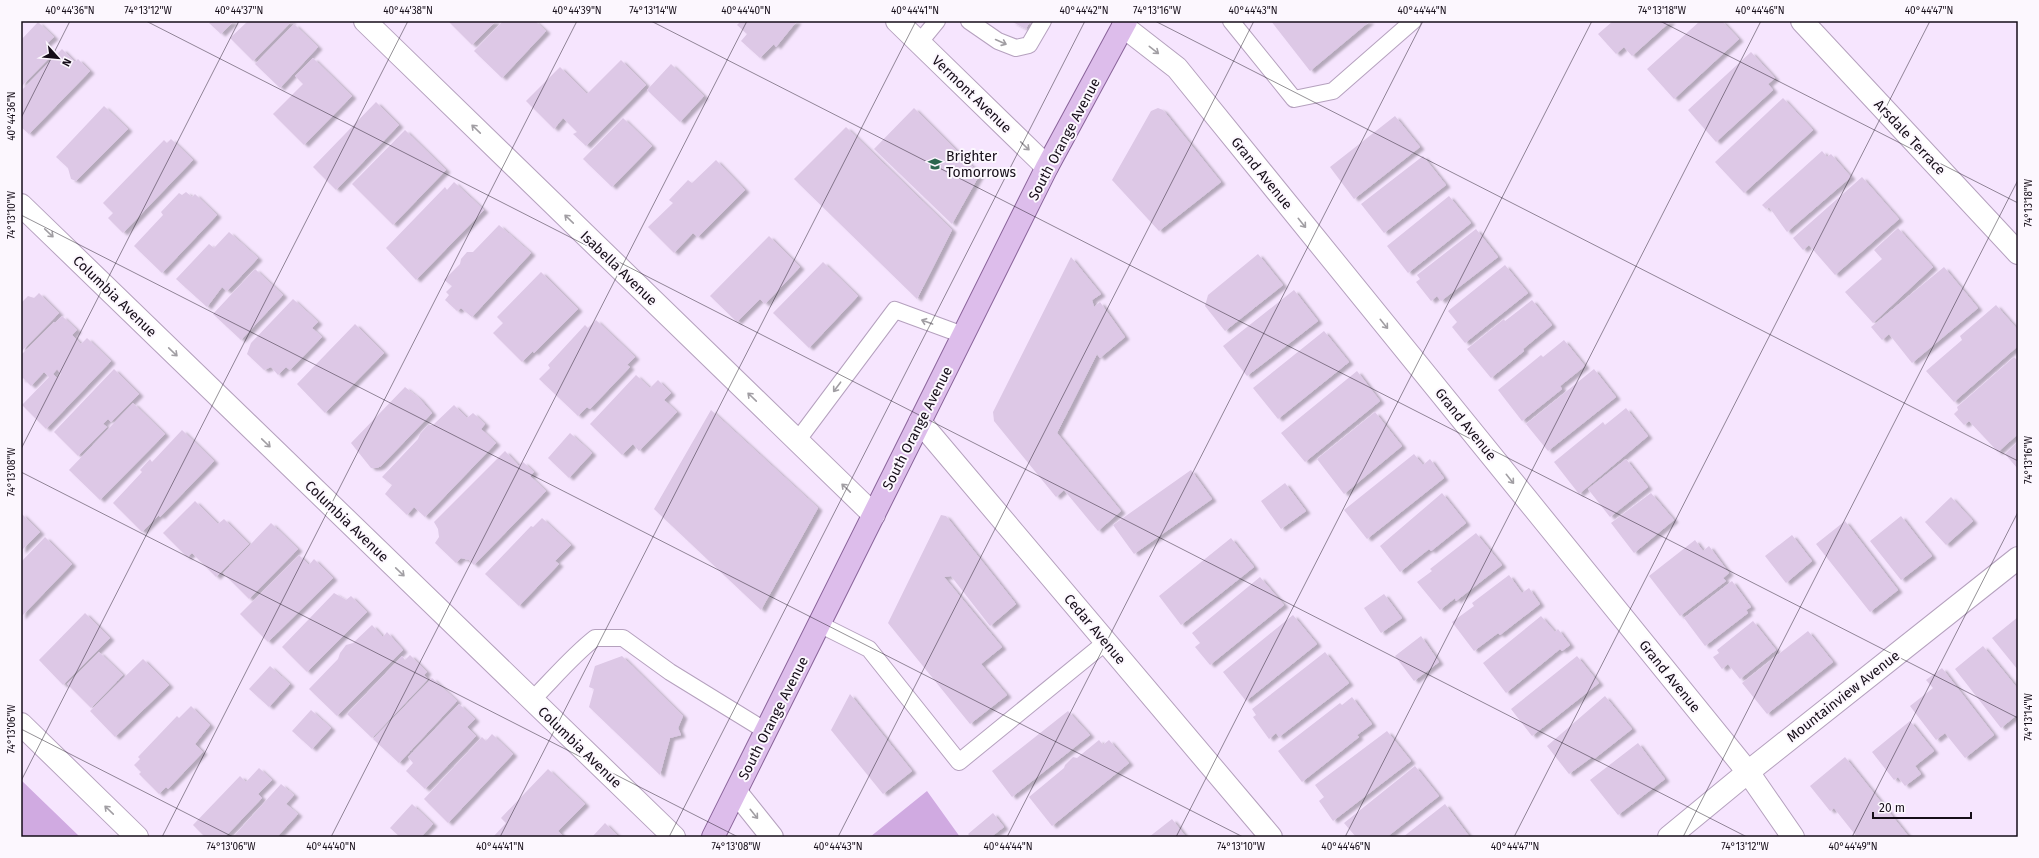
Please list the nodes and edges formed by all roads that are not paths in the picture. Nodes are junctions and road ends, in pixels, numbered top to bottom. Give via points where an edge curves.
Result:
1 (365, 21) edge
2 (897, 21) edge
3 (937, 21) edge
4 (969, 21) edge
5 (1043, 21) edge
6 (1231, 21) edge
7 (1413, 21) edge
8 (1802, 21) edge
9 (1125, 24) edge
10 (919, 43) junction
11 (1047, 167) junction
12 (21, 206) edge
13 (2018, 253) edge
14 (964, 335) junction
15 (920, 422) junction
16 (797, 441) junction
17 (874, 515) junction
18 (2018, 558) edge
19 (819, 624) junction
20 (1106, 642) junction
21 (532, 700) junction
22 (21, 724) edge
23 (766, 731) junction
24 (1748, 772) junction
25 (736, 792) junction
26 (137, 837) edge
27 (674, 837) edge
28 (713, 837) edge
29 (772, 837) edge
30 (1271, 837) edge
31 (1669, 837) edge
32 (1793, 837) edge

16 -> 1 street, Isabella Avenue
2 - 10 street, Vermont Avenue
3 - 10 lane
4 -> 5 lane via 998,41 1016,48 1029,45
6 - 7 lane via 1294,99 1333,91
8 - 13 street, Arsdale Terrace
9 - 11 main road, South Orange Avenue
9 -> 24 street, Grand Avenue via 1177,68
10 -> 11 street, Vermont Avenue
11 - 14 main road, South Orange Avenue
12 -> 21 street, Columbia Avenue
14 - 15 main road, South Orange Avenue
14 -> 16 lane via 895,310
15 - 17 main road, South Orange Avenue
15 - 20 street, Cedar Avenue
17 -> 16 street, Isabella Avenue
17 - 19 main road, South Orange Avenue
18 - 24 street, Mountainview Avenue
19 - 20 lane via 869,649 960,762
19 - 23 main road, South Orange Avenue
20 - 30 street, Cedar Avenue
21 - 23 lane via 575,654 595,638 623,638 670,672
21 - 27 street, Columbia Avenue
26 -> 22 street
23 - 25 main road, South Orange Avenue
24 - 31 street, Mountainview Avenue
24 - 32 street, Grand Avenue
25 - 28 main road, South Orange Avenue
25 -> 29 street

